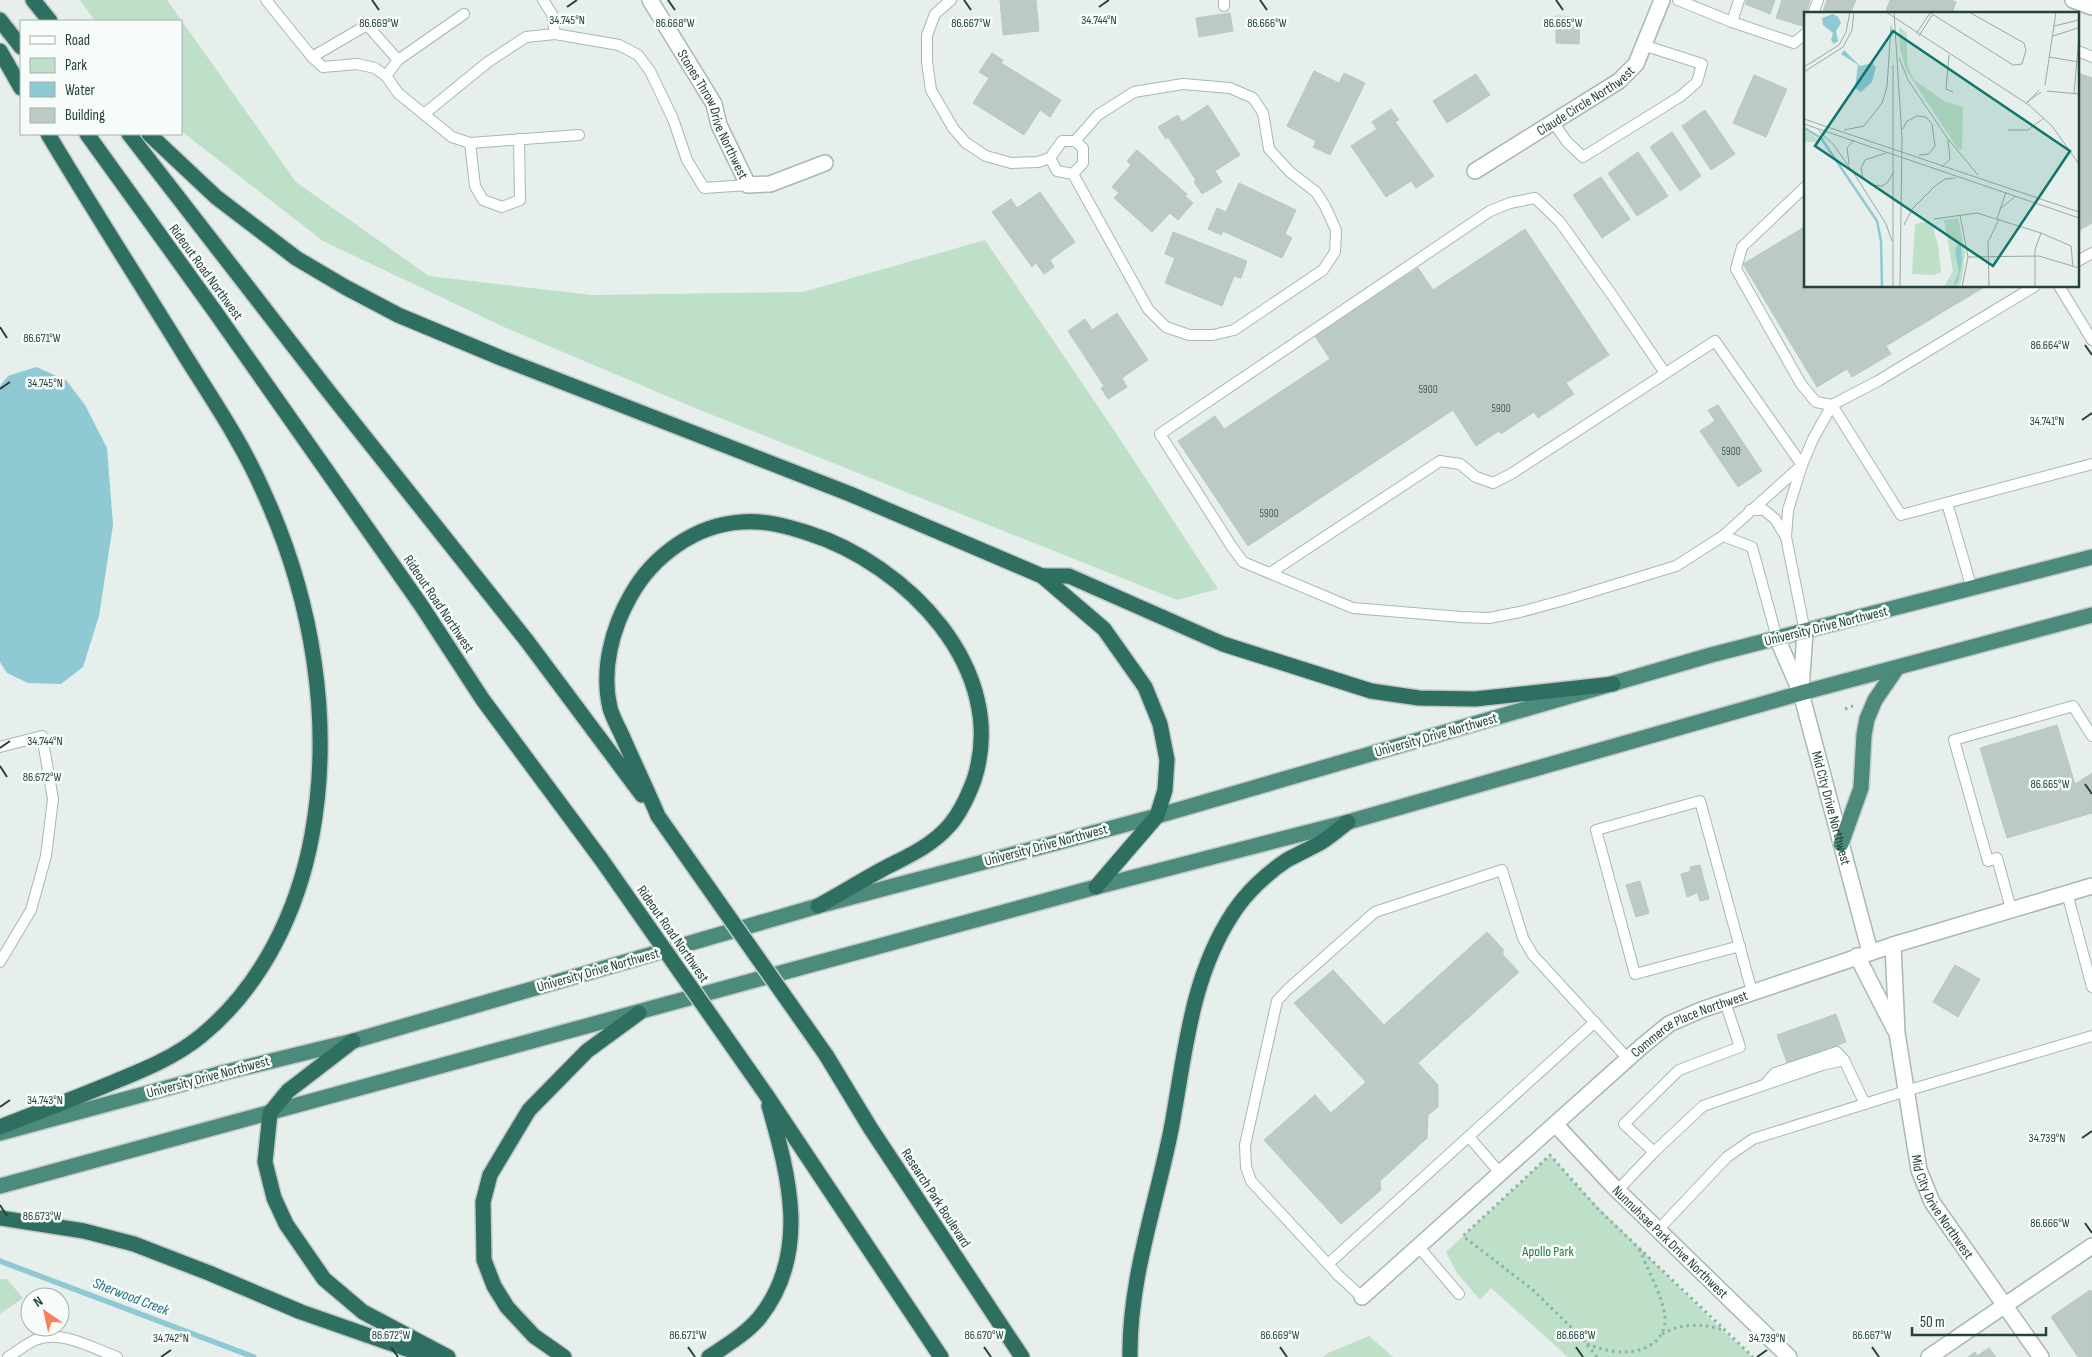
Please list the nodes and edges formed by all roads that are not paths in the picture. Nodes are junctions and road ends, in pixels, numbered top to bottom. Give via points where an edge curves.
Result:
1 (33, 0) edge
2 (266, 0) edge
3 (543, 0) edge
4 (650, 0) edge
5 (952, 0) edge
6 (1662, 0) edge
7 (1678, 0) edge
8 (1739, 0) edge
9 (1818, 0) edge
10 (1814, 12) edge
11 (464, 14) dead end
12 (0, 20) edge
13 (49, 20) edge
14 (1732, 22) junction
15 (555, 34) junction
16 (1804, 35) edge
17 (1643, 45) junction
18 (20, 46) edge
19 (0, 51) edge
20 (2080, 52) edge
21 (312, 57) junction
22 (2092, 57) edge
23 (398, 60) junction
24 (386, 76) junction
25 (20, 86) edge
26 (424, 114) junction
27 (1553, 122) junction
28 (49, 135) edge
29 (88, 135) edge
30 (130, 135) edge
31 (150, 135) edge
32 (579, 135) dead end
33 (519, 139) junction
34 (1075, 141) junction
35 (470, 143) junction
36 (1050, 158) junction
37 (825, 163) dead end
38 (1475, 171) dead end
39 (1073, 174) junction
40 (748, 185) junction
41 (1804, 188) edge
42 (2092, 253) edge
43 (2080, 260) edge
44 (2032, 288) edge
45 (2060, 288) edge
46 (2092, 340) edge
47 (1665, 373) junction
48 (1832, 405) junction
49 (2092, 464) edge
50 (1802, 465) junction
51 (1947, 503) junction
52 (1750, 510) junction
53 (1723, 536) junction
54 (1786, 537) junction
55 (2092, 557) edge
56 (1270, 573) junction
57 (1042, 576) junction
58 (1972, 589) junction
59 (2092, 615) edge
60 (1805, 632) junction
61 (1778, 638) junction
62 (1897, 668) junction
63 (1613, 684) junction
64 (1801, 693) junction
65 (2092, 736) edge
66 (0, 747) edge
67 (658, 816) junction
68 (1157, 816) junction
69 (1348, 822) junction
70 (1841, 844) junction
71 (2092, 886) edge
72 (1096, 887) junction
73 (2067, 893) junction
74 (818, 906) junction
75 (2011, 909) junction
76 (1893, 944) junction
77 (1740, 946) junction
78 (1863, 954) junction
79 (0, 962) edge
80 (2092, 987) edge
81 (1752, 992) junction
82 (1726, 1002) junction
83 (639, 1013) junction
84 (1595, 1022) junction
85 (1897, 1033) junction
86 (2092, 1036) edge
87 (353, 1041) junction
88 (826, 1055) joint
89 (1628, 1059) junction
90 (1906, 1091) junction
91 (765, 1093) junction
92 (1865, 1104) junction
93 (270, 1113) junction
94 (1555, 1124) junction
95 (0, 1126) edge
96 (0, 1133) edge
97 (1470, 1138) junction
98 (1654, 1152) junction
99 (1500, 1173) junction
100 (0, 1186) edge
101 (1618, 1190) junction
102 (0, 1218) edge
103 (1658, 1230) junction
104 (1418, 1246) junction
105 (2092, 1246) edge
106 (1328, 1264) junction
107 (1459, 1294) dead end
108 (1362, 1297) joint
109 (2006, 1306) junction
110 (8, 1357) edge
111 (117, 1357) edge
112 (430, 1357) edge
113 (448, 1357) edge
114 (564, 1357) edge
115 (709, 1357) edge
116 (941, 1357) edge
117 (1022, 1357) edge
118 (1130, 1357) edge
119 (1789, 1357) edge
120 (1929, 1357) edge
121 (2041, 1357) edge

1 - 13 highway
2 - 21 lane
3 - 15 lane via 552,14
4 - 40 street, Stones Throw Drive Northwest via 714,104 719,125
5 - 36 lane via 935,14 927,35 927,62 931,90 953,128 966,143 986,156 1011,163
6 - 17 street, Claude Circle Northwest
7 - 14 lane
8 - 14 lane
9 - 10 lane
11 - 23 lane
12 - 18 highway
14 - 16 lane via 1794,43
15 - 26 lane via 526,37 488,62
15 - 40 lane via 619,45 638,55 650,71 673,119 687,160 704,188
17 - 27 street, Claude Circle Northwest via 1636,64 1619,81
17 - 27 lane via 1702,64 1697,82 1681,96 1583,157
19 - 25 highway
20 - 22 lane
21 - 23 lane via 367,25
21 - 24 lane via 324,67 357,64 375,68
23 - 24 lane
24 - 26 lane via 398,93
26 - 35 lane via 452,137
27 - 38 street, Claude Circle Northwest
28 - 95 highway via 223,416 264,492 292,564 312,643 320,734 315,819 306,870 284,926 263,965 228,1012 200,1038 156,1065
29 - 91 highway, Rideout Road Northwest, bridge via 416,597 483,700 601,859
30 - 67 highway, Rideout Road Northwest via 527,641
31 - 57 highway via 216,197 296,258 398,315 850,494
32 - 33 lane
33 - 35 lane
33 - 35 lane via 520,200 502,207 483,200 475,186
34 - 36 lane via 1062,140
34 - 39 lane via 1083,148 1083,163
34 - 39 lane via 1098,116 1134,92 1183,84 1230,88 1253,98 1263,112 1269,148 1290,172 1316,192 1326,206 1336,230 1335,252 1324,270 1234,330 1213,335 1189,335 1166,327 1148,309
36 - 39 lane via 1057,171
37 - 40 street, Stones Throw Drive Northwest via 770,184
41 - 48 lane via 1742,247 1736,269 1801,384 1816,402
42 - 43 lane
44 - 48 lane via 1878,381
45 - 46 lane
47 - 50 lane via 1715,341
47 - 56 lane via 1493,482 1476,477 1460,464 1440,461
47 - 56 lane via 1560,222 1535,198 1510,203 1490,212 1160,434 1243,562
48 - 50 lane
48 - 51 lane via 1901,515
49 - 51 lane
50 - 52 lane
50 - 54 lane via 1788,510
51 - 58 lane
52 - 53 lane
52 - 54 lane via 1764,510 1775,519
53 - 56 lane via 1676,566 1520,612 1489,618 1353,608
53 - 61 lane via 1752,547
54 - 60 lane
55 - 58 highway, University Drive Northwest
57 - 63 highway via 1069,576 1223,644 1371,691 1419,698 1475,699
57 - 68 highway via 1104,629 1145,687 1160,724 1167,760 1165,790
58 - 60 highway, University Drive Northwest
59 - 62 highway
60 - 61 highway, University Drive Northwest
60 - 64 street
61 - 63 highway, University Drive Northwest
61 - 64 street
62 - 64 highway
62 - 70 highway via 1875,700 1867,719 1861,788
63 - 68 highway, University Drive Northwest
64 - 69 highway
64 - 70 street, Mid City Drive Northwest
65 - 75 lane via 2073,706 1954,740 1988,861 1997,858
66 - 79 lane via 42,736 53,799 46,856 31,910
67 - 74 highway via 610,709 607,675 610,648 620,615 639,580 662,556 685,540 708,528 732,523 778,523 835,541 879,568 925,606 949,635 966,665 978,702 980,762 968,796 948,827 919,851
67 - 88 highway, Rideout Road Northwest, bridge
68 - 72 highway
68 - 74 highway, University Drive Northwest
69 - 72 highway
69 - 118 highway via 1321,842 1286,861 1256,886 1214,943 1189,1024 1170,1131 1142,1249
70 - 78 street, Mid City Drive Northwest
71 - 73 street, Commerce Place Northwest
72 - 83 highway
73 - 75 street, Commerce Place Northwest
73 - 80 lane
74 - 87 highway, University Drive Northwest
75 - 76 street, Commerce Place Northwest
76 - 78 street, Commerce Place Northwest
76 - 85 street, Mid City Drive Northwest
77 - 77 lane via 1700,801 1596,830 1635,974
77 - 81 lane
78 - 81 street, Commerce Place Northwest
78 - 85 street, Mid City Drive Northwest
81 - 82 street, Commerce Place Northwest
82 - 89 street, Commerce Place Northwest via 1670,1024
82 - 98 lane via 1740,1047 1679,1070 1624,1124
83 - 93 highway
83 - 114 highway via 587,1051 529,1110 490,1175 483,1202 484,1260 494,1286 534,1336
84 - 89 lane
84 - 97 lane
84 - 106 lane via 1533,955 1523,938 1502,870 1375,912 1287,990 1277,1001 1245,1145 1246,1166 1251,1181
85 - 90 street, Mid City Drive Northwest
86 - 90 lane
87 - 93 highway via 288,1091
87 - 96 highway, University Drive Northwest
88 - 117 highway, Research Park Boulevard
89 - 94 street, Commerce Place Northwest
90 - 92 lane
90 - 109 street, Mid City Drive Northwest via 1924,1188
91 - 115 highway via 790,1194 790,1244 781,1282 759,1317
91 - 116 highway
92 - 98 lane via 1844,1060 1703,1106
92 - 103 lane via 1753,1139 1727,1157
93 - 100 highway
93 - 113 highway via 266,1162 274,1198 307,1257 324,1278 363,1312
94 - 99 street, Commerce Place Northwest
94 - 101 street, Nunnuhsae Park Drive Northwest
97 - 99 lane
97 - 106 lane
98 - 101 lane
99 - 104 street, Commerce Place Northwest
101 - 103 street, Nunnuhsae Park Drive Northwest
102 - 112 highway via 84,1230 134,1244 302,1312
103 - 119 street, Nunnuhsae Park Drive Northwest
104 - 107 lane
104 - 108 street, Commerce Place Northwest
105 - 109 street
106 - 108 lane
109 - 120 street
109 - 121 street, Mid City Drive Northwest
110 - 111 lane via 48,1336 66,1338

